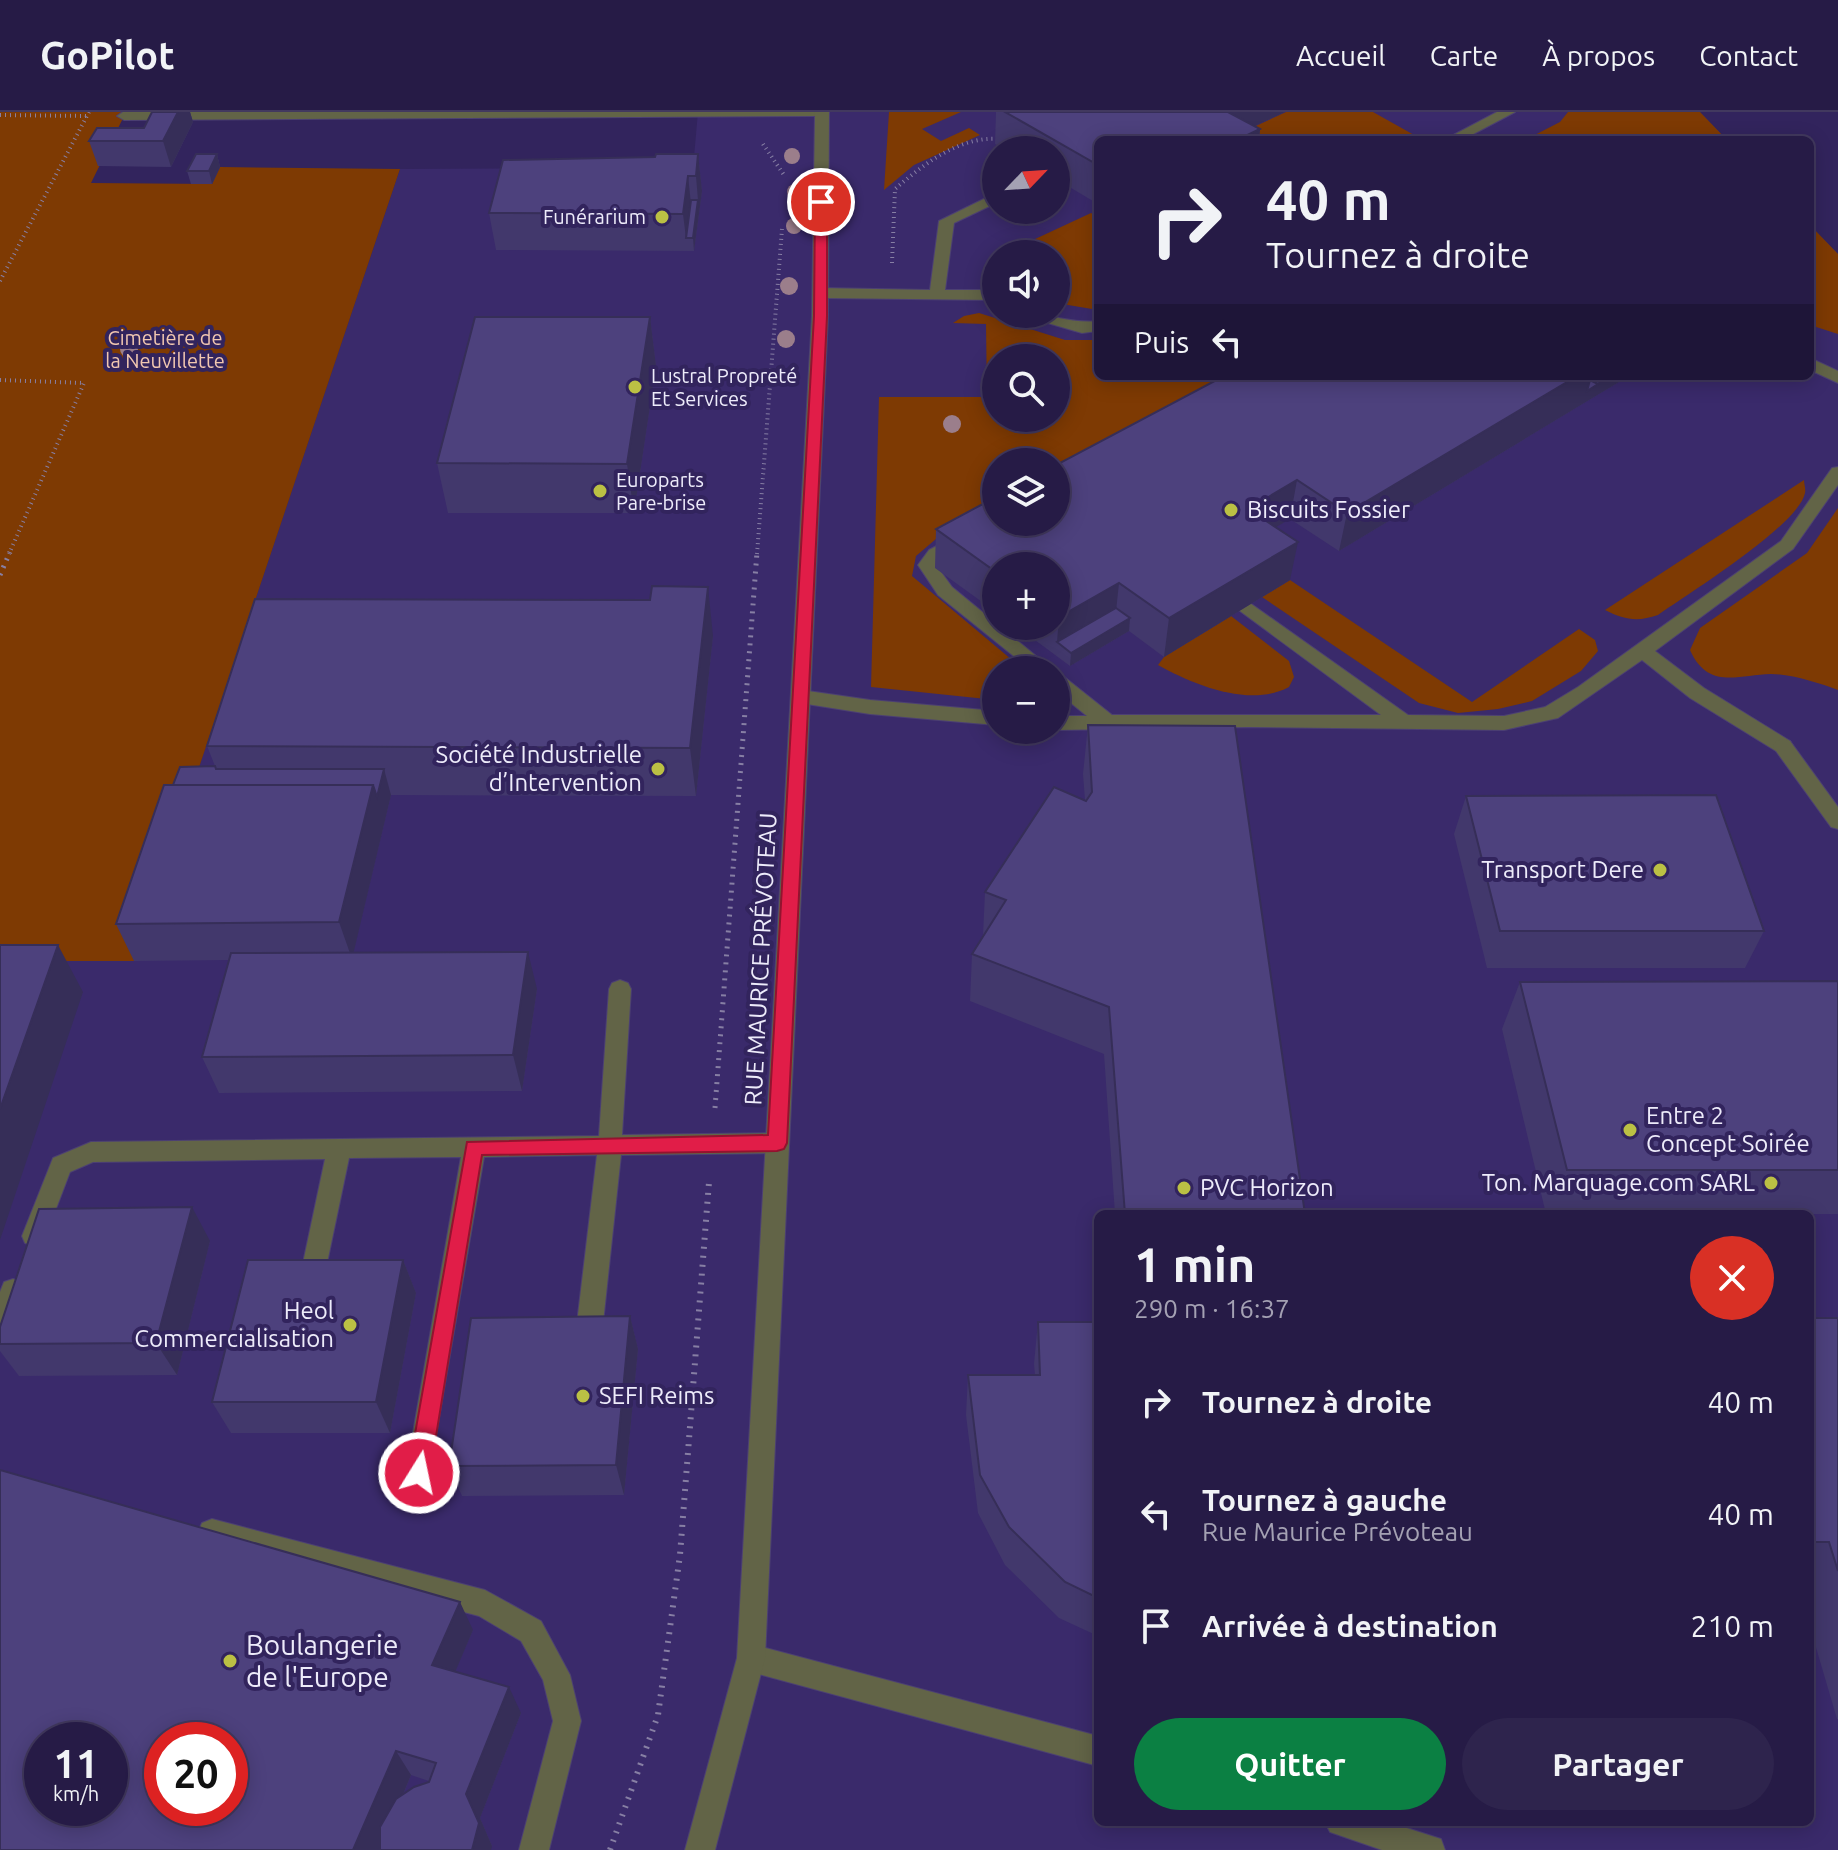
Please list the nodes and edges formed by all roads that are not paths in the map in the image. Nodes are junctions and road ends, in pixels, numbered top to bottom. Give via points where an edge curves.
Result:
1 (820, 112) edge
2 (1508, 112) edge
3 (744, 113) edge
4 (124, 116) road end
5 (1459, 136) edge
6 (982, 204) edge
7 (821, 293) junction
8 (937, 293) junction
9 (982, 295) edge
10 (1070, 325) edge
11 (1094, 326) edge
12 (1814, 365) edge
13 (1838, 378) edge
14 (1838, 472) edge
15 (982, 529) edge
16 (1247, 607) edge
17 (1641, 650) junction
18 (1026, 656) edge
19 (1070, 692) edge
20 (801, 697) junction
21 (982, 717) edge
22 (1404, 722) junction
23 (1070, 723) edge
24 (1109, 723) junction
25 (1838, 822) edge
26 (620, 989) dead end
27 (777, 1143) junction
28 (610, 1146) junction
29 (474, 1147) junction
30 (339, 1149) junction
31 (315, 1263) edge
32 (590, 1323) edge
33 (0, 1326) edge
34 (419, 1473) dead end
35 (182, 1524) edge
36 (751, 1658) junction
37 (1094, 1750) edge
38 (1353, 1826) edge
39 (534, 1850) edge
40 (700, 1850) edge
41 (1430, 1850) edge

1 - 3 street, RUE MAURICE PRÉVOTEAU
1 - 7 street, RUE MAURICE PRÉVOTEAU
2 - 5 street
3 - 4 street, RUE MAURICE PRÉVOTEAU
6 - 8 street via 947,221
7 - 8 street
7 - 20 street, RUE MAURICE PRÉVOTEAU
8 - 9 street
10 - 11 street
12 - 13 street
14 - 17 street via 1787,545
15 - 18 street via 935,554 927,565 945,591
16 - 22 street
17 - 22 street via 1551,713 1504,723
17 - 25 street via 1697,693 1783,746
19 - 24 street
20 - 21 street
20 - 27 street, RUE MAURICE PRÉVOTEAU
22 - 24 street
23 - 24 street
26 - 28 street
27 - 28 street
27 - 36 street, RUE MAURICE PRÉVOTEAU
28 - 29 street
28 - 32 street
29 - 30 street
29 - 34 street
30 - 31 street
30 - 33 street via 91,1152 61,1165
35 - 39 street via 485,1604 531,1631 556,1675 567,1721
36 - 37 street
36 - 40 street, RUE MAURICE PRÉVOTEAU
38 - 41 street

